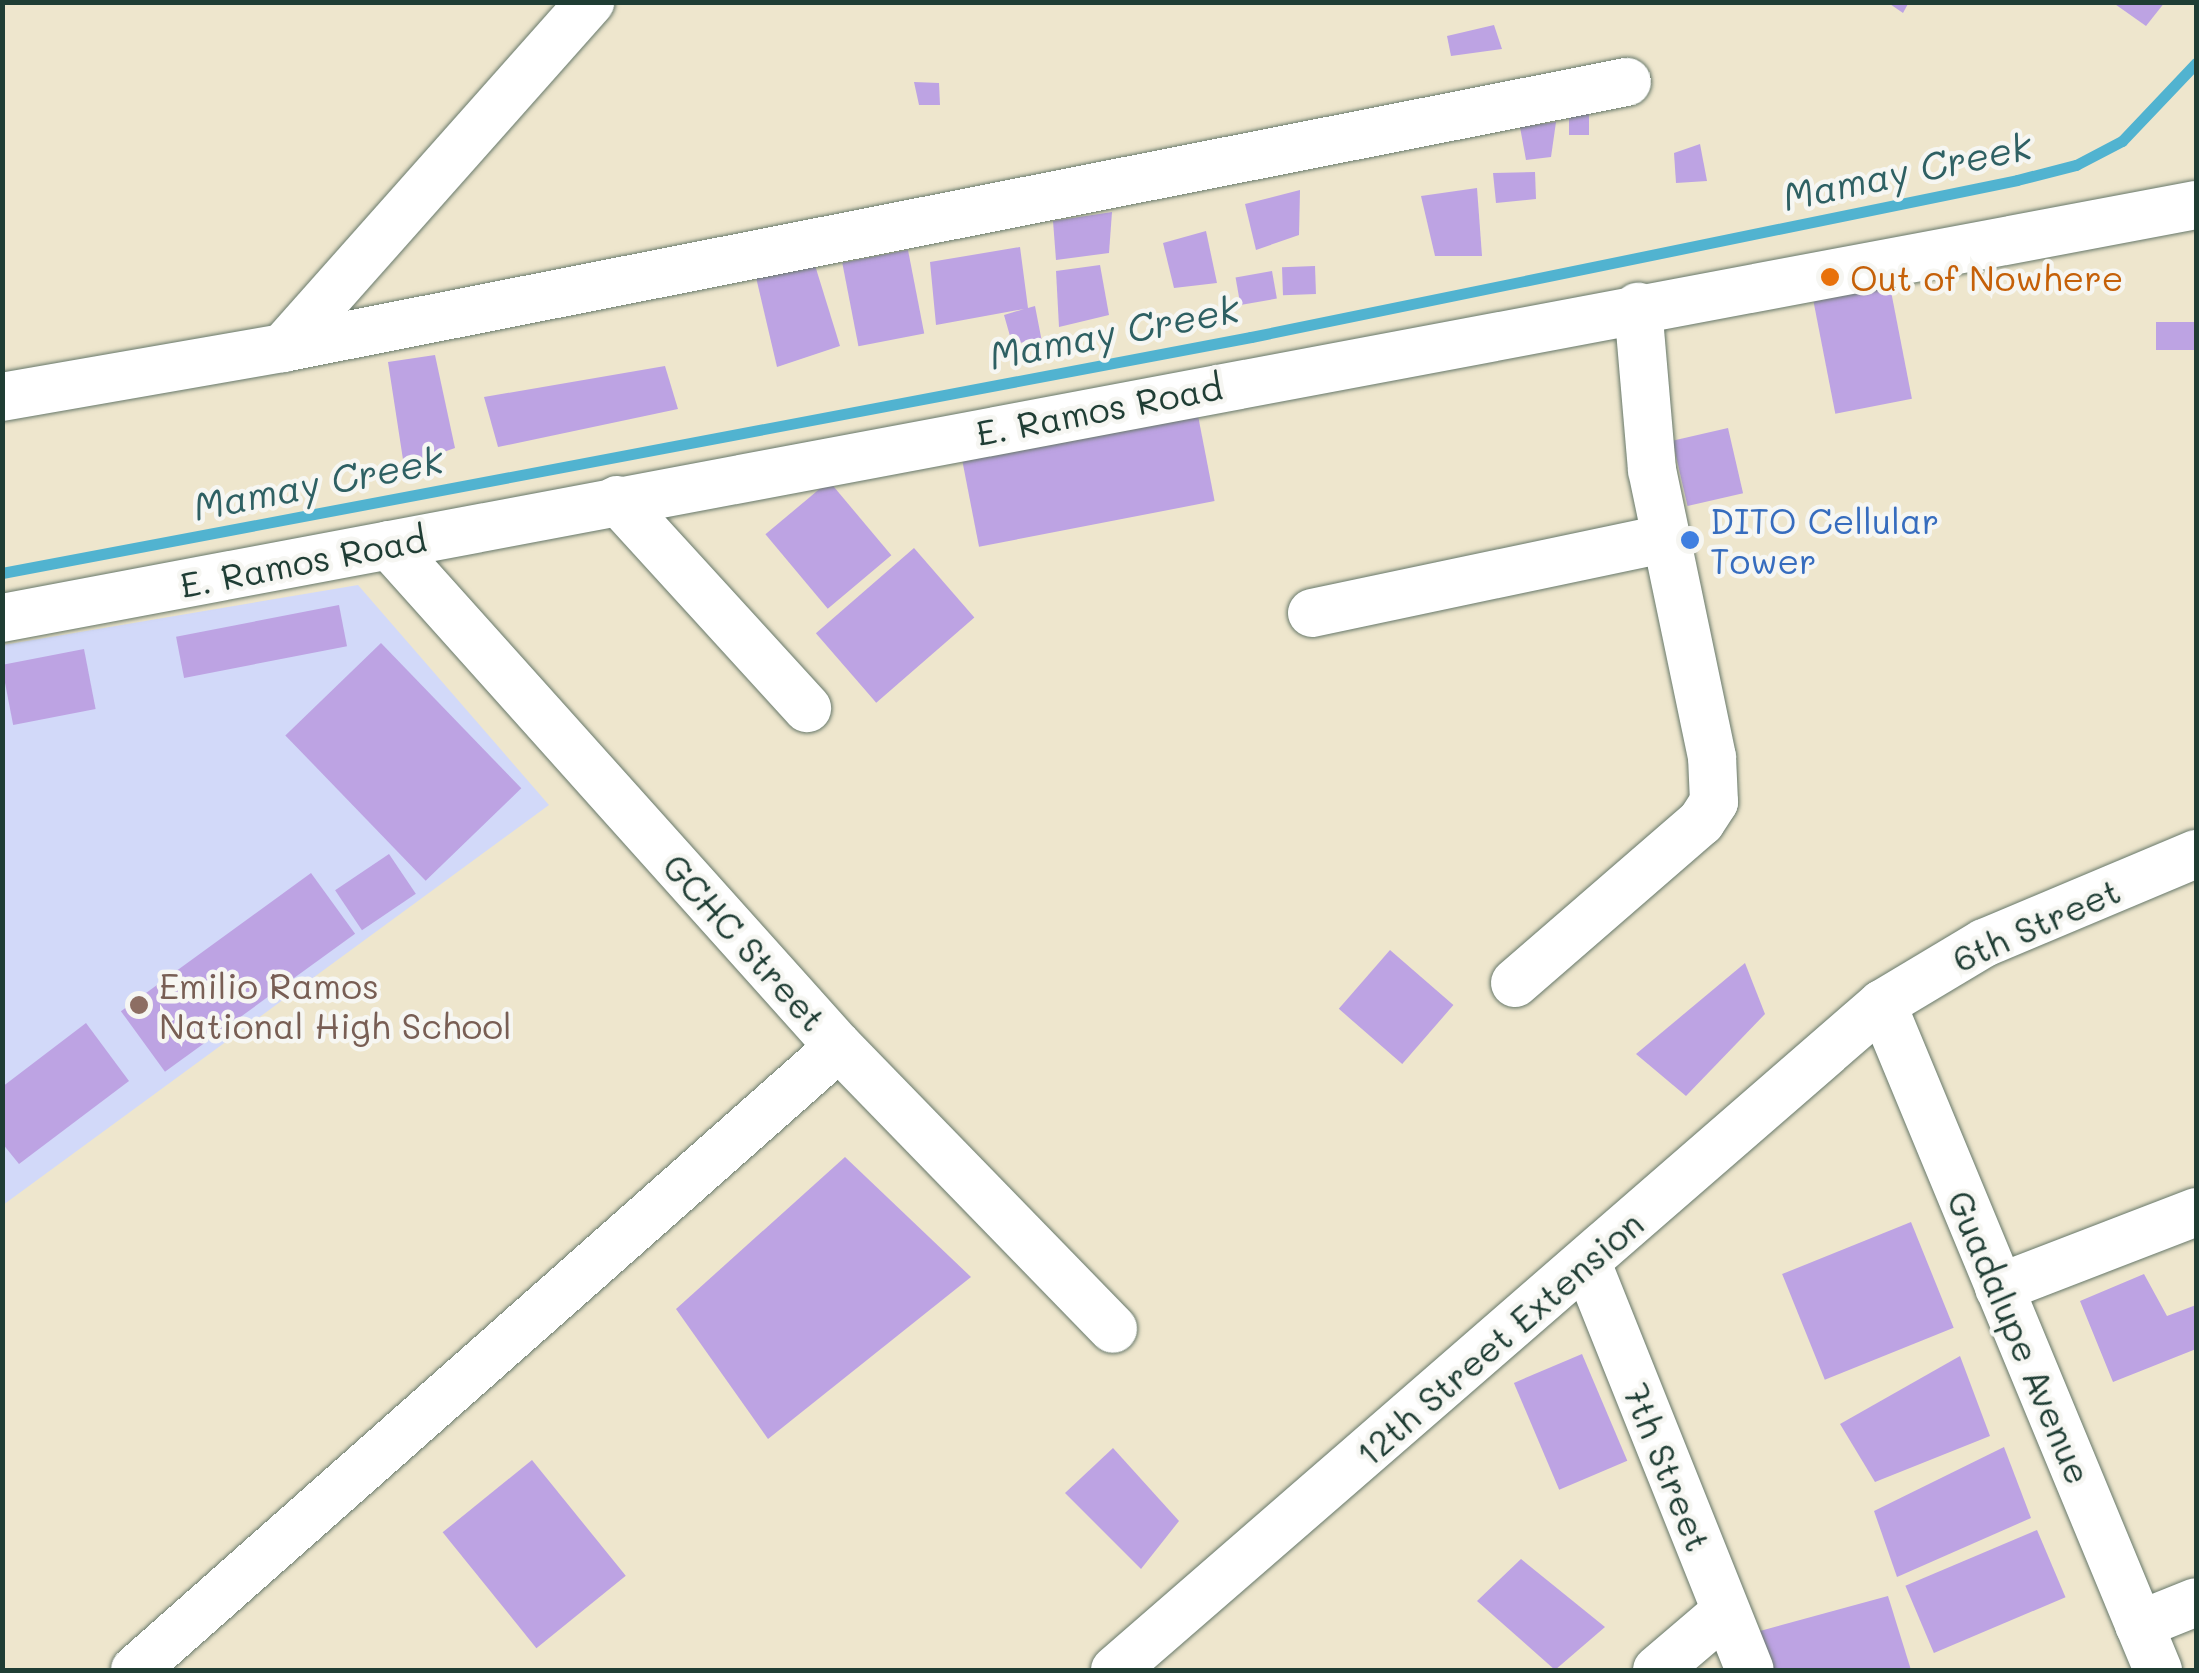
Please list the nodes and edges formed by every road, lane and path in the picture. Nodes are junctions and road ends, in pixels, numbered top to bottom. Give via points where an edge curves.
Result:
1 (590, 2) edge
2 (1627, 82) dead end
3 (2196, 205) edge
4 (1638, 307) junction
5 (283, 348) junction
6 (2, 397) edge
7 (617, 500) junction
8 (1663, 540) junction
9 (390, 545) junction
10 (1312, 613) dead end
11 (2, 618) edge
12 (807, 708) dead end
13 (2196, 854) edge
14 (1515, 983) dead end
15 (1882, 1004) junction
16 (823, 1060) junction
17 (2196, 1212) edge
18 (1587, 1264) junction
19 (1999, 1288) junction
20 (1113, 1328) dead end
21 (2196, 1602) edge
22 (1725, 1612) junction
23 (2139, 1625) junction
24 (135, 1670) edge
25 (1115, 1670) edge
26 (1656, 1670) edge
27 (1750, 1670) edge
28 (2158, 1670) edge

1 - 5 street
2 - 5 street
3 - 4 street, E. Ramos Road
4 - 7 street, E. Ramos Road
4 - 8 street via 1642,408
5 - 6 street
7 - 9 street, E. Ramos Road
7 - 12 street
8 - 10 street
8 - 14 street via 1712,757 1714,802 1701,822
9 - 11 street, E. Ramos Road
9 - 16 street, GCHC Street
13 - 15 street, 6th Street via 1984,942
15 - 18 street, 12th Street Extension
15 - 19 street, Guadalupe Avenue
16 - 20 street, GCHC Street
16 - 24 street
17 - 19 street
18 - 22 street, 7th Street
18 - 25 street, 12th Street Extension
19 - 23 street, Guadalupe Avenue
21 - 23 street
22 - 26 street
22 - 27 street, 7th Street
23 - 28 street, Guadalupe Avenue

